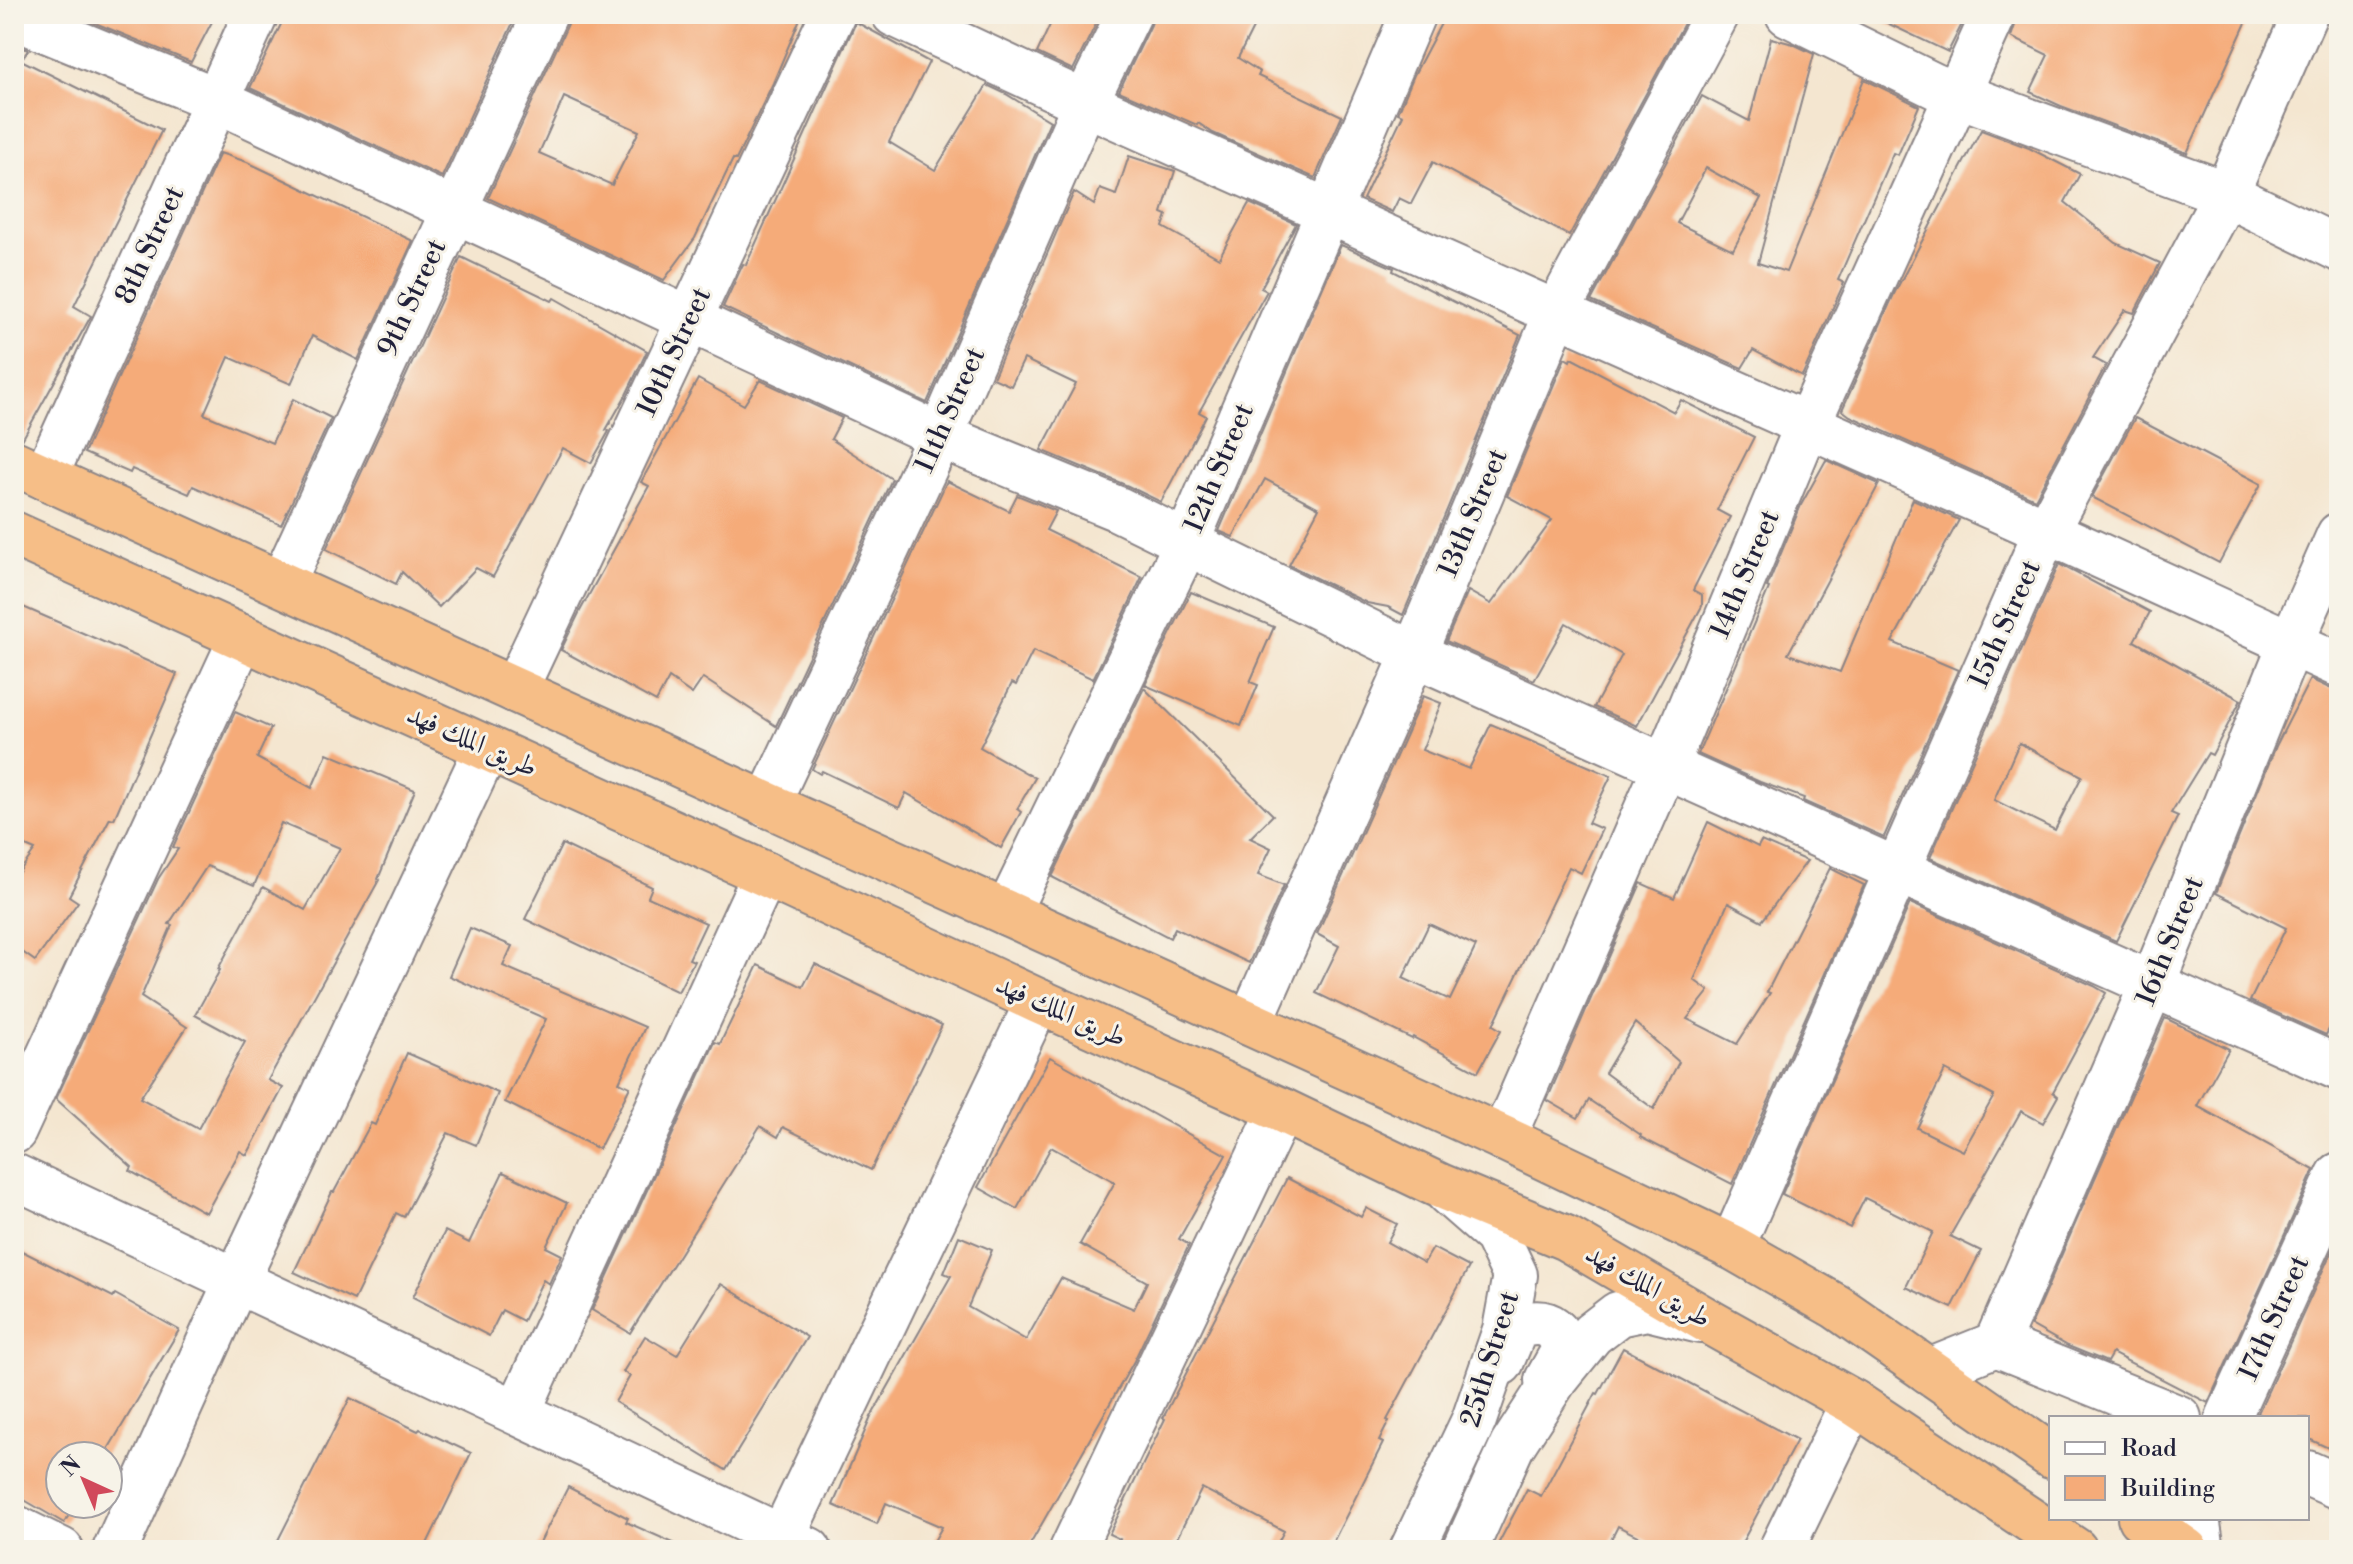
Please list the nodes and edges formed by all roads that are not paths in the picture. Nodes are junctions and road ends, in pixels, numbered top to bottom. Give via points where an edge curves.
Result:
1 (256, 14) edge
2 (545, 14) edge
3 (833, 14) edge
4 (894, 14) edge
5 (1129, 14) edge
6 (1413, 14) edge
7 (1717, 14) edge
8 (1788, 14) edge
9 (1994, 14) edge
10 (2305, 14) edge
11 (14, 17) edge
12 (1958, 94) junction
13 (217, 100) junction
14 (1085, 103) junction
15 (2226, 194) junction
16 (453, 210) junction
17 (1330, 210) junction
18 (2339, 249) edge
19 (1557, 312) junction
20 (689, 319) junction
21 (1807, 426) junction
22 (940, 436) junction
23 (29, 470) edge
24 (2046, 531) junction
25 (14, 534) edge
26 (2339, 535) edge
27 (1186, 544) junction
28 (282, 584) junction
29 (242, 637) junction
30 (2291, 643) junction
31 (1414, 654) junction
32 (2339, 665) edge
33 (515, 690) junction
34 (487, 748) junction
35 (1665, 767) junction
36 (767, 805) junction
37 (1896, 871) junction
38 (765, 874) junction
39 (1007, 913) junction
40 (2152, 985) junction
41 (1038, 1001) junction
42 (1250, 1023) junction
43 (2339, 1068) edge
44 (1281, 1110) junction
45 (14, 1131) edge
46 (1503, 1138) junction
47 (2339, 1175) edge
48 (14, 1176) edge
49 (1440, 1186) junction
50 (1732, 1247) junction
51 (237, 1280) junction
52 (1713, 1324) junction
53 (1996, 1344) junction
54 (1929, 1371) junction
55 (1853, 1402) junction
56 (518, 1412) junction
57 (2174, 1416) edge
58 (2229, 1416) edge
59 (1474, 1420) junction
60 (1512, 1446) junction
61 (2049, 1455) edge
62 (2309, 1474) edge
63 (2339, 1487) edge
64 (2143, 1520) edge
65 (2197, 1520) edge
66 (14, 1527) edge
67 (789, 1546) edge
68 (2073, 1549) edge
69 (61, 1550) edge
70 (115, 1550) edge
71 (1072, 1550) edge
72 (1412, 1550) edge
73 (1465, 1550) edge
74 (1781, 1550) edge
75 (2186, 1550) edge
76 (2202, 1550) edge

1 - 13 street, 8th Street
2 - 16 street, 9th Street
3 - 20 street, 10th Street
4 - 14 street
5 - 14 street, 11th Street
6 - 17 street, 12th Street
7 - 19 street, 13th Street
8 - 12 street
9 - 12 street, 14th Street
10 - 15 street, 15th Street
11 - 13 street
12 - 15 street
12 - 21 street, 14th Street
13 - 16 street
13 - 23 street, 8th Street
14 - 17 street
14 - 22 street, 11th Street
15 - 18 street
15 - 24 street, 15th Street
16 - 20 street
16 - 28 street, 9th Street
17 - 19 street
17 - 27 street, 12th Street
19 - 21 street
19 - 31 street, 13th Street
20 - 22 street
20 - 33 street, 10th Street
21 - 24 street
21 - 35 street, 14th Street
22 - 27 street via 1118,509
22 - 36 street, 11th Street
23 - 28 highway
24 - 30 street
24 - 37 street, 15th Street
25 - 29 highway, طريق الملك فهد
26 - 30 street, 16th Street
27 - 31 street
27 - 39 street, 12th Street
28 - 33 highway
29 - 34 highway, طريق الملك فهد
29 - 45 street
30 - 32 street
30 - 40 street, 16th Street
31 - 35 street
31 - 42 street, 13th Street
33 - 36 highway
34 - 38 highway, طريق الملك فهد
34 - 51 street
35 - 37 street
35 - 46 street, 14th Street
36 - 39 highway
37 - 40 street
37 - 50 street, 15th Street
38 - 41 highway, طريق الملك فهد
38 - 56 street
39 - 42 highway
40 - 43 street
40 - 53 street, 16th Street
41 - 44 highway, طريق الملك فهد
41 - 67 street
42 - 46 highway
44 - 49 highway, طريق الملك فهد
44 - 71 street
46 - 50 highway
47 - 58 street, 17th Street
48 - 51 street
49 - 52 highway, طريق الملك فهد via 1566,1238
49 - 59 street, 25th Street via 1496,1235 1515,1275 1505,1330
50 - 54 highway via 1837,1307
51 - 56 street
51 - 70 street
52 - 55 highway, طريق الملك فهد
52 - 60 street, 25th Street via 1647,1308 1618,1314 1592,1334 1554,1381
53 - 54 street
53 - 57 street
54 - 61 highway
55 - 68 highway, طريق الملك فهد
55 - 74 street
56 - 67 street
59 - 60 street via 1493,1390 1516,1327 1531,1322 1560,1332 1565,1348
59 - 72 street, 25th Street
60 - 73 street, 25th Street
62 - 63 street
64 - 75 highway
65 - 76 street
66 - 69 street

